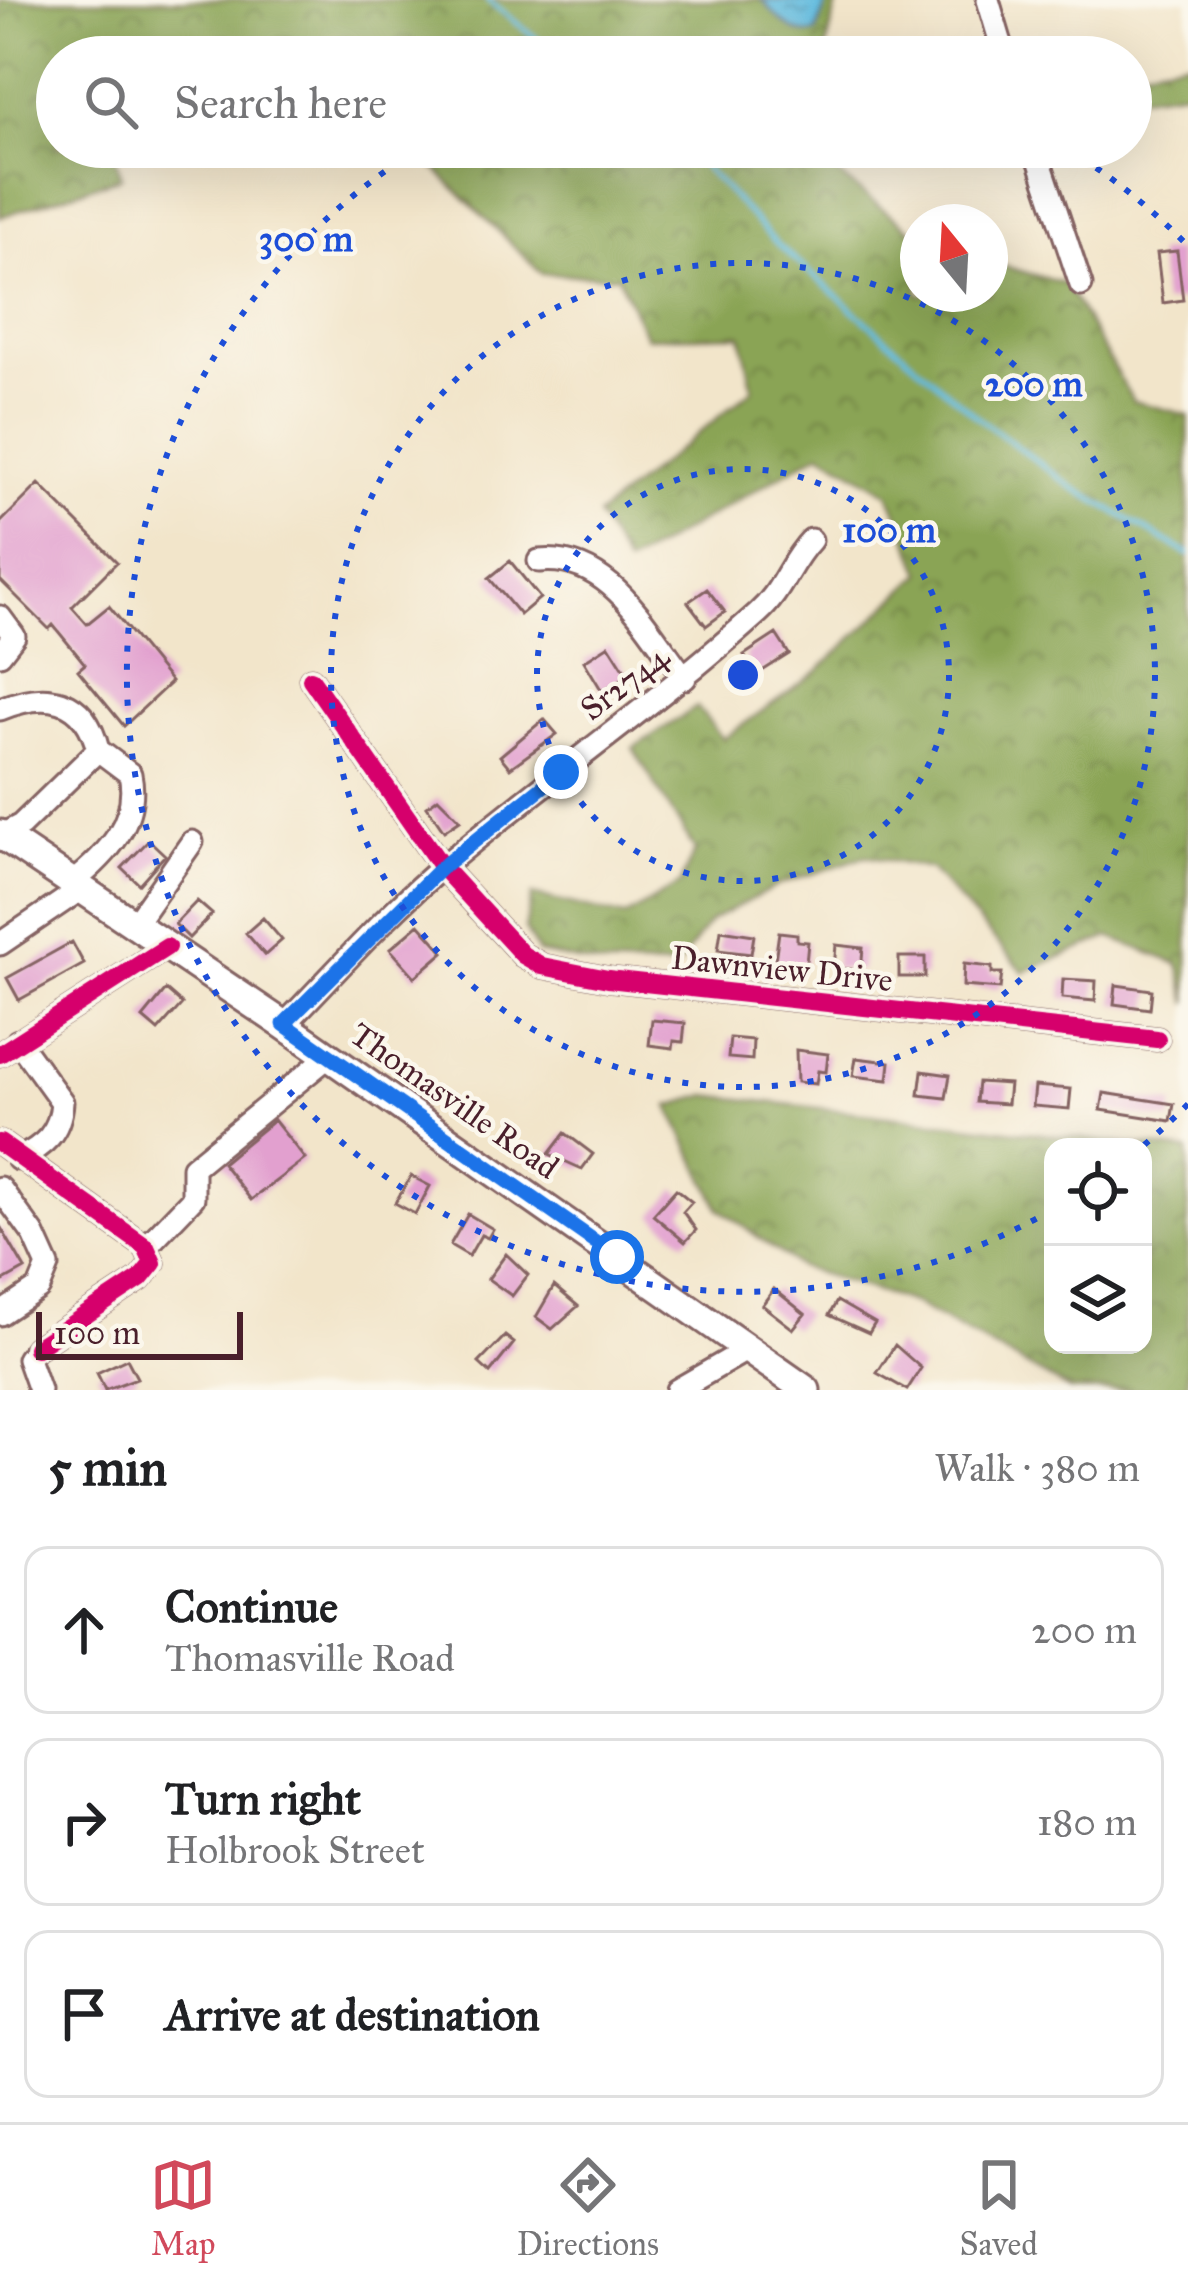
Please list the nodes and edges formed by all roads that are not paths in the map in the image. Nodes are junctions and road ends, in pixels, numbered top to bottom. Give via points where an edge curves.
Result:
1 (988, 0) edge
2 (999, 36) edge
3 (1042, 168) edge
4 (1081, 285) dead end
5 (811, 540) dead end
6 (539, 561) dead end
7 (0, 617) edge
8 (0, 654) edge
9 (692, 673) junction
10 (310, 679) dead end
11 (0, 709) edge
12 (98, 750) junction
13 (0, 835) edge
14 (192, 842) dead end
15 (442, 867) junction
16 (77, 886) junction
17 (134, 925) junction
18 (0, 944) edge
19 (167, 947) junction
20 (284, 1024) junction
21 (1157, 1039) dead end
22 (9, 1048) edge
23 (329, 1056) junction
24 (0, 1143) edge
25 (19, 1159) junction
26 (0, 1188) edge
27 (146, 1247) junction
28 (0, 1314) edge
29 (748, 1349) junction
30 (39, 1390) edge
31 (676, 1390) edge
32 (806, 1390) edge

1 - 2 street
3 - 4 street
5 - 9 street, Sr2744 via 781,589
6 - 9 street via 562,558 606,578
7 - 8 street via 14,636
9 - 15 street, Sr2744
10 - 15 street, Dawnview Drive
11 - 12 street via 41,696 65,700 83,714
12 - 13 street via 21,825
12 - 16 street via 130,774 134,793 112,847
13 - 16 main road, Thomasville Road
14 - 17 street
15 - 20 street, Sr2744
15 - 21 street, Dawnview Drive via 523,955 542,965 608,979
16 - 17 main road, Thomasville Road
16 - 18 street
17 - 19 main road, Thomasville Road
19 - 20 main road, Thomasville Road
19 - 22 street
20 - 23 main road, Thomasville Road
22 - 25 street via 62,1102 46,1144
23 - 27 street via 194,1167 193,1198
23 - 29 main road, Thomasville Road
24 - 25 street
25 - 27 street
26 - 28 street via 48,1266 39,1288
27 - 30 street via 153,1262 140,1279 36,1348 28,1360
29 - 31 street
29 - 32 main road, Thomasville Road

